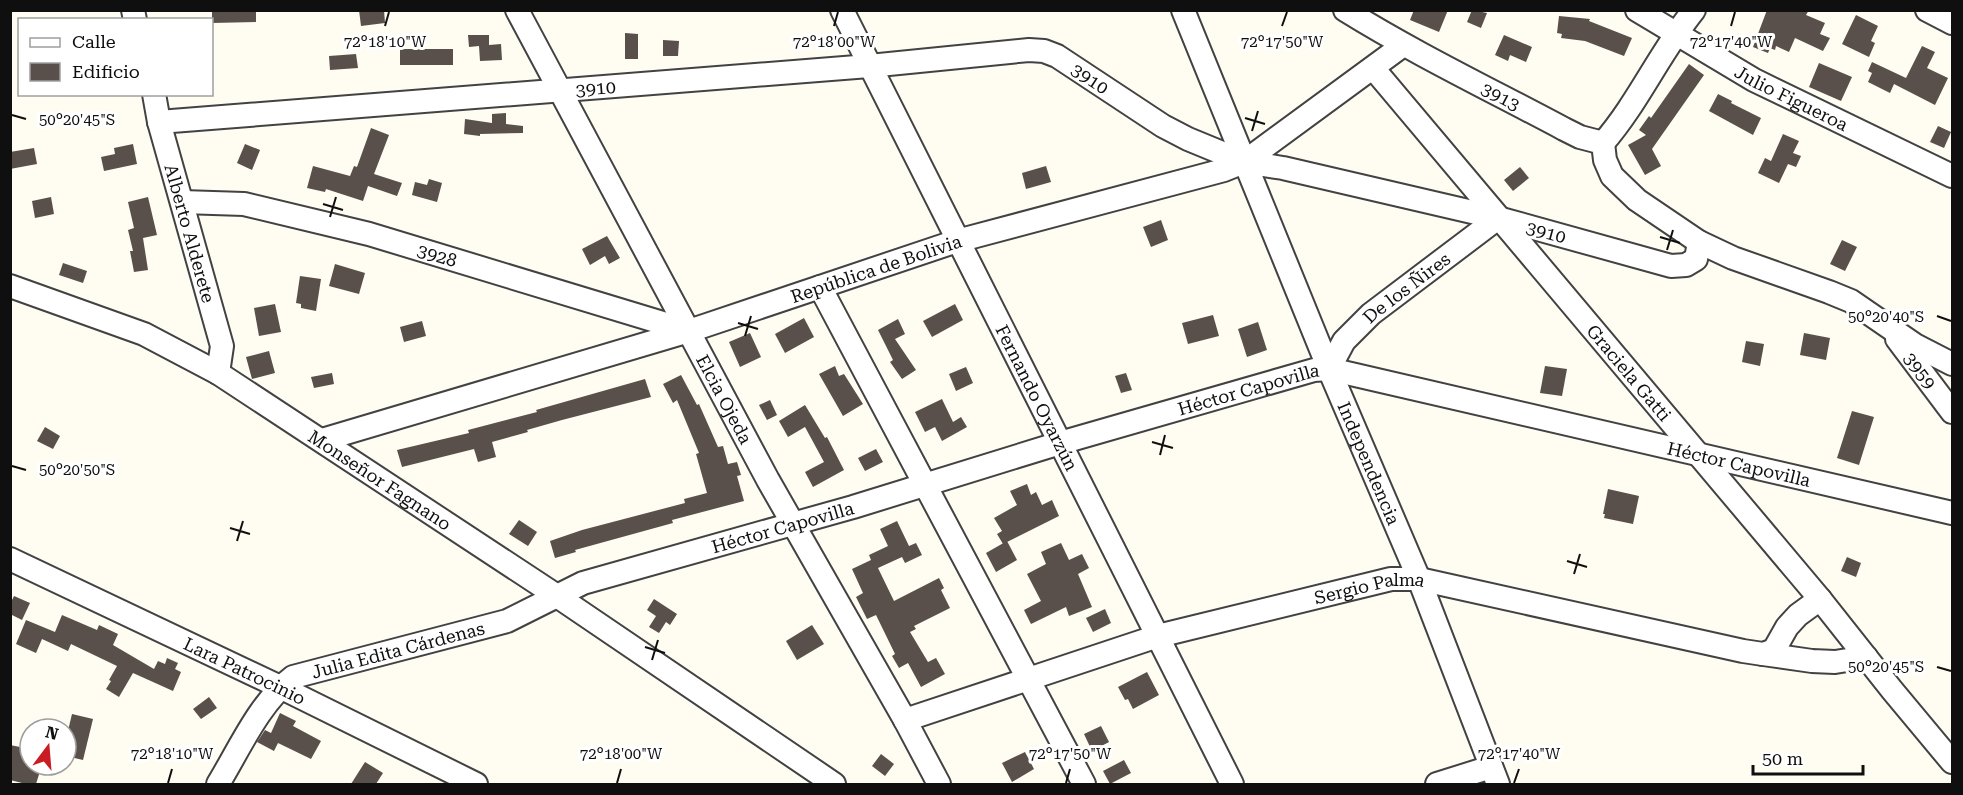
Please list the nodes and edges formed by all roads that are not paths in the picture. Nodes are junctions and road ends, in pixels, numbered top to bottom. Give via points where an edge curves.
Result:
1 (517, 10) edge
2 (842, 10) edge
3 (1183, 10) edge
4 (1345, 10) edge
5 (1637, 10) edge
6 (1694, 10) edge
7 (1927, 10) edge
8 (1953, 23) edge
9 (1675, 34) junction
10 (1402, 46) junction
11 (870, 66) junction
12 (1373, 68) junction
13 (559, 91) junction
14 (154, 96) edge
15 (159, 122) junction
16 (1603, 143) junction
17 (1244, 162) junction
18 (1953, 176) edge
19 (182, 202) junction
20 (1498, 218) junction
21 (957, 241) junction
22 (1699, 242) junction
23 (10, 286) edge
24 (820, 287) junction
25 (1889, 328) junction
26 (689, 331) junction
27 (1946, 356) edge
28 (1329, 369) junction
29 (218, 373) junction
30 (1953, 412) edge
31 (322, 440) junction
32 (1060, 443) junction
33 (1697, 453) junction
34 (925, 485) junction
35 (1953, 513) edge
36 (792, 523) junction
37 (10, 559) edge
38 (1419, 579) junction
39 (557, 596) junction
40 (1820, 599) junction
41 (1158, 636) junction
42 (1763, 654) junction
43 (1866, 657) junction
44 (1028, 679) junction
45 (280, 687) junction
46 (729, 713) junction
47 (905, 720) junction
48 (1953, 762) edge
49 (1495, 776) edge
50 (218, 784) edge
51 (476, 784) edge
52 (810, 784) edge
53 (834, 784) edge
54 (939, 784) edge
55 (1084, 784) edge
56 (1232, 784) edge
57 (1437, 784) edge

1 - 13 street, Elcia Ojeda
2 - 11 street, Fernando Oyarzún
3 - 17 street, Independencia
4 - 10 street
5 - 9 street, Julio Figueroa
6 - 9 street
7 - 8 street
9 - 16 street
9 - 18 street, Julio Figueroa via 1754,80
10 - 12 street, República de Bolivia
10 - 16 street, 3913 via 1580,137
11 - 13 street, 3910
11 - 17 street, 3910 via 1044,51 1163,126
11 - 21 street, Fernando Oyarzún
12 - 17 street, República de Bolivia
12 - 20 street, Graciela Gatti
13 - 15 street, 3910
13 - 26 street, Elcia Ojeda
14 - 15 street, Alberto Alderete
15 - 19 street, Alberto Alderete
16 - 22 street via 1612,176 1637,200
17 - 20 street, 3910
17 - 21 street, República de Bolivia
17 - 28 street, Independencia
19 - 26 street, 3928 via 244,204 358,231
19 - 29 street, Alberto Alderete via 222,346
20 - 22 street, 3910 via 1671,266 1686,265 1695,259
20 - 28 street, De los Ñires via 1371,314 1344,341
20 - 33 street, Graciela Gatti
21 - 24 street, República de Bolivia
21 - 32 street, Fernando Oyarzún
22 - 25 street via 1851,301
23 - 29 street, Monseñor Fagnano via 144,334
24 - 26 street, República de Bolivia
24 - 34 street
25 - 27 street
25 - 30 street, 3959
26 - 31 street, República de Bolivia
26 - 36 street, Elcia Ojeda
28 - 32 street, Héctor Capovilla via 1300,373
28 - 33 street, Héctor Capovilla
28 - 38 street, Independencia
29 - 31 street, Monseñor Fagnano
31 - 39 street, Monseñor Fagnano
32 - 34 street, Héctor Capovilla
32 - 41 street, Fernando Oyarzún
33 - 35 street, Héctor Capovilla
33 - 40 street, Graciela Gatti
34 - 36 street, Héctor Capovilla
34 - 44 street
36 - 39 street, Héctor Capovilla via 583,584
36 - 47 street, Elcia Ojeda
37 - 45 street, Lara Patrocinio
38 - 41 street, Sergio Palma via 1391,579
38 - 42 street, Sergio Palma
38 - 49 street, Independencia
39 - 45 street, Julia Edita Cárdenas via 507,621 293,677
39 - 46 street, Monseñor Fagnano
40 - 42 street via 1787,627 1774,650
40 - 43 street, Graciela Gatti
41 - 44 street, Sergio Palma
41 - 56 street, Fernando Oyarzún
42 - 43 street, Sergio Palma via 1835,662
43 - 48 street, Graciela Gatti
44 - 47 street, Sergio Palma
44 - 55 street
45 - 50 street, Julia Edita Cárdenas
45 - 51 street, Lara Patrocinio
46 - 52 street, Monseñor Fagnano
46 - 53 street, Monseñor Fagnano
47 - 54 street, Elcia Ojeda
49 - 57 street

